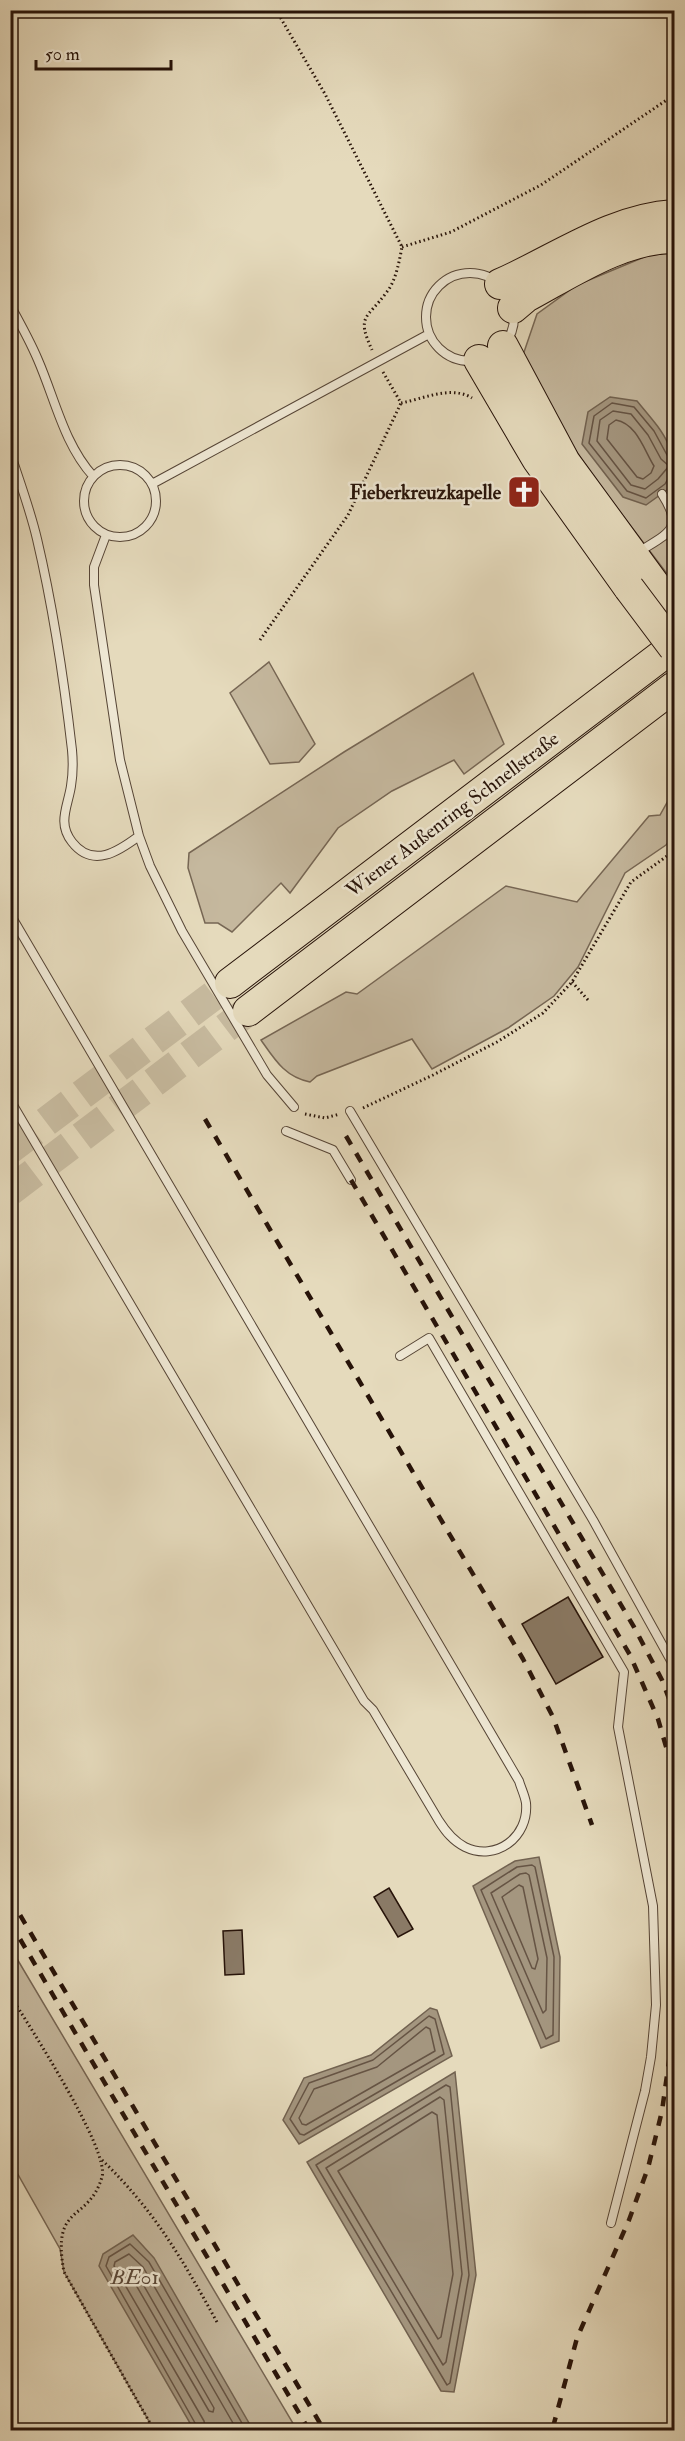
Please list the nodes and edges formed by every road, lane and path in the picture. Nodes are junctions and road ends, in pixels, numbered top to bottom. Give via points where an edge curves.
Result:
1 (276, 10) edge
2 (675, 95) edge
3 (675, 215) edge
4 (675, 238) edge
5 (402, 247) junction
6 (507, 296) junction
7 (10, 306) edge
8 (429, 334) junction
9 (491, 353) junction
10 (377, 363) junction
11 (476, 400) dead end
12 (401, 403) junction
13 (10, 452) edge
14 (93, 476) junction
15 (152, 484) junction
16 (662, 494) dead end
17 (106, 535) junction
18 (636, 573) junction
19 (675, 611) edge
20 (260, 640) dead end
21 (675, 647) edge
22 (675, 687) edge
23 (139, 836) junction
24 (675, 851) edge
25 (10, 914) edge
26 (572, 982) junction
27 (230, 983) tunnel mouth
28 (588, 1000) dead end
29 (248, 1011) tunnel mouth
30 (10, 1100) edge
31 (294, 1107) joint
32 (350, 1111) junction
33 (286, 1131) dead end
34 (351, 1180) dead end
35 (400, 1356) dead end
36 (675, 1666) edge
37 (10, 1995) edge
38 (100, 2159) junction
39 (611, 2223) dead end
40 (217, 2322) dead end
41 (154, 2430) edge

1 - 5 path via 325,94
2 - 5 path via 541,184 452,232
3 - 6 highway via 616,228
4 - 6 highway via 642,242 619,251 526,297
5 - 10 path via 387,292 364,316 363,330
6 - 8 lane via 489,277 476,273 449,278 430,297 426,311
6 - 9 lane via 512,328
7 - 14 lane via 38,360 72,447
8 - 9 lane via 439,349 451,357 465,361
8 - 10 lane
9 - 18 highway via 537,459
10 - 12 path
10 - 15 lane
11 - 12 path via 452,391
12 - 20 path via 348,515
13 - 23 lane via 37,537 69,726 73,760 64,810 67,833 78,848 99,856 109,856
14 - 15 lane via 108,466 120,464 142,471
14 - 17 lane via 85,490 85,514
15 - 17 lane via 157,504 147,526 125,538
16 - 18 lane via 674,513 673,524
17 - 23 lane via 94,567 94,585 120,760
18 - 19 highway
18 - 21 highway, bridge
21 - 27 highway, Wiener Außenring Schnellstraße
22 - 29 highway, Wiener Außenring Schnellstraße
23 - 31 lane via 182,931 267,1075
24 - 26 path via 631,882
25 - 30 lane via 519,1781 526,1802 524,1821 514,1839 504,1847 478,1851 465,1847 451,1838 439,1821 364,1701
26 - 28 path
26 - 32 path via 543,1013 497,1042 373,1105
31 - 32 path via 308,1116 325,1118
32 - 36 lane via 593,1520
33 - 34 lane via 333,1150
35 - 39 lane via 429,1338 624,1672 617,1717 653,1906 656,2005 645,2091
37 - 38 path via 69,2092
38 - 40 path via 130,2187 176,2246
38 - 41 path via 102,2175 93,2196 67,2220 62,2234 64,2272

